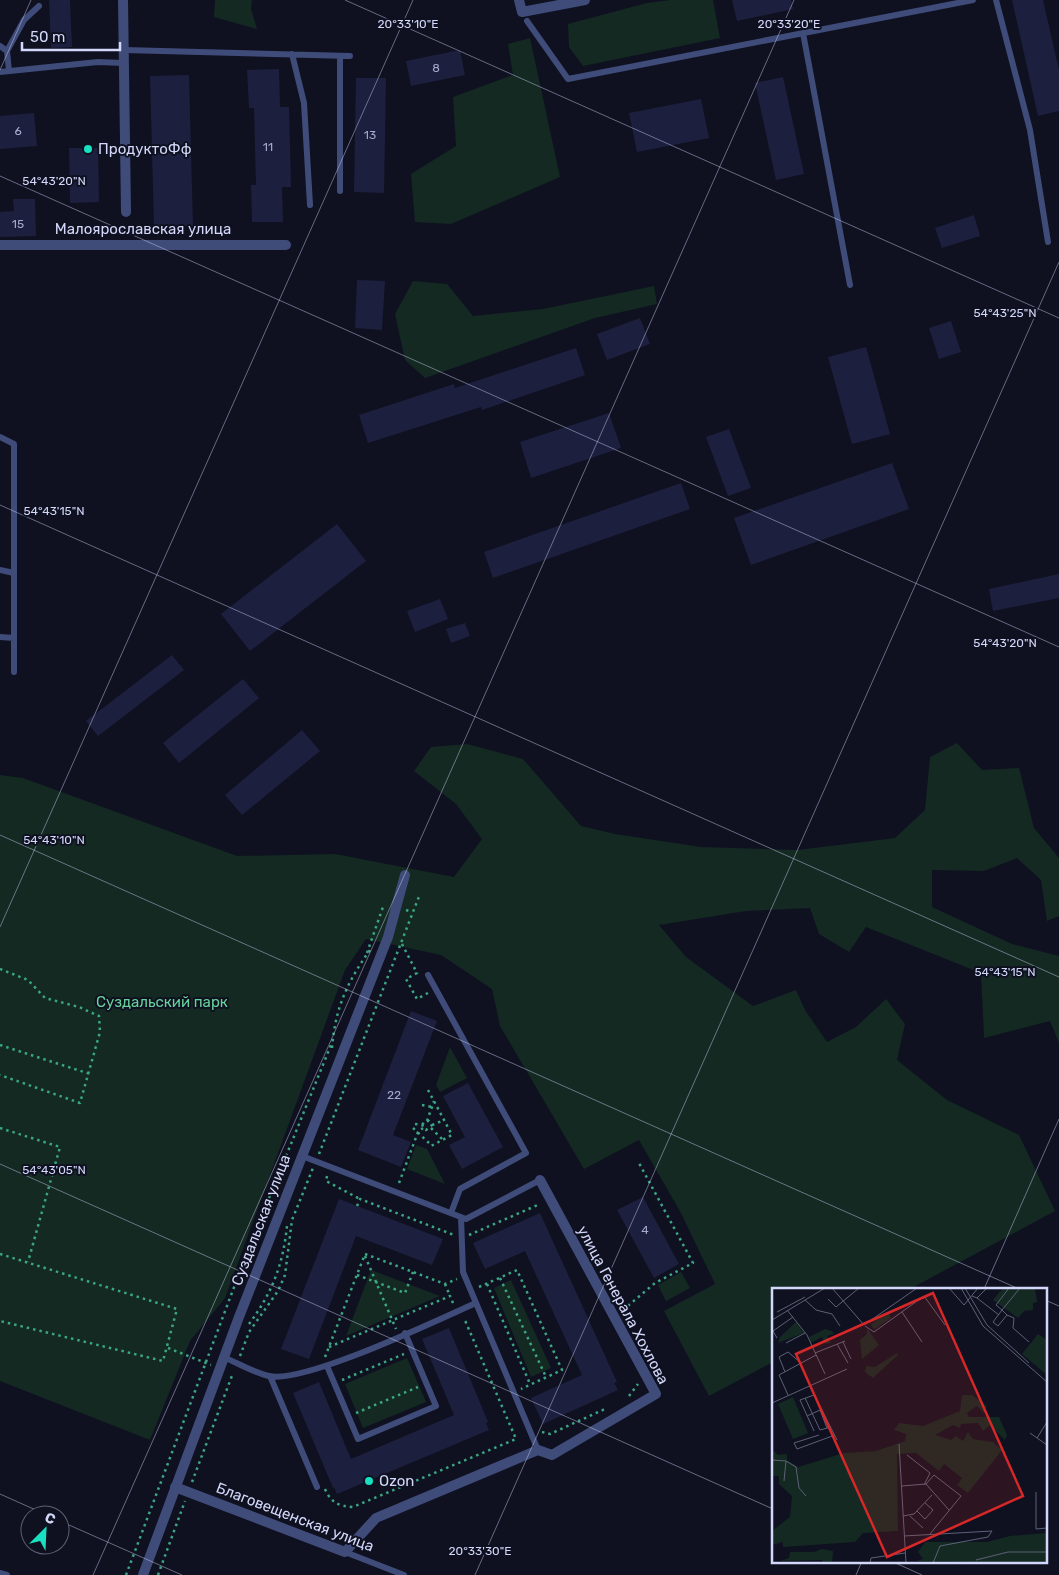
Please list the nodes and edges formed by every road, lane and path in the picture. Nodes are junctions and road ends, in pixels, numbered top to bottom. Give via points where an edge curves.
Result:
1 (123, 0) edge
2 (519, 0) edge
3 (585, 0) edge
4 (973, 0) edge
5 (996, 0) edge
6 (39, 6) dead end
7 (525, 17) junction
8 (803, 33) junction
9 (0, 46) edge
10 (124, 50) junction
11 (7, 51) junction
12 (292, 54) junction
13 (340, 56) junction
14 (350, 56) dead end
15 (124, 63) junction
16 (9, 71) junction
17 (0, 72) edge
18 (340, 191) dead end
19 (310, 205) dead end
20 (126, 212) dead end
21 (1048, 242) dead end
22 (0, 245) edge
23 (286, 245) dead end
24 (850, 285) dead end
25 (0, 437) edge
26 (0, 570) edge
27 (14, 573) junction
28 (0, 637) edge
29 (14, 638) junction
30 (14, 672) dead end
31 (405, 875) dead end
32 (420, 894) dead end
33 (388, 905) dead end
34 (399, 939) dead end
35 (402, 944) junction
36 (365, 956) dead end
37 (0, 969) edge
38 (428, 975) dead end
39 (433, 1000) dead end
40 (332, 1040) dead end
41 (0, 1045) edge
42 (90, 1074) junction
43 (0, 1075) edge
44 (428, 1090) dead end
45 (434, 1101) junction
46 (422, 1106) dead end
47 (432, 1107) junction
48 (444, 1120) junction
49 (427, 1121) junction
50 (423, 1127) junction
51 (432, 1127) junction
52 (0, 1128) edge
53 (418, 1132) junction
54 (443, 1140) junction
55 (429, 1143) dead end
56 (431, 1146) dead end
57 (302, 1156) junction
58 (316, 1161) junction
59 (639, 1163) dead end
60 (328, 1176) dead end
61 (540, 1180) joint
62 (395, 1192) junction
63 (360, 1199) junction
64 (550, 1199) junction
65 (357, 1206) dead end
66 (451, 1214) junction
67 (461, 1217) junction
68 (462, 1238) junction
69 (0, 1254) edge
70 (365, 1255) junction
71 (28, 1262) junction
72 (413, 1272) junction
73 (357, 1275) junction
74 (500, 1278) junction
75 (377, 1282) junction
76 (487, 1284) junction
77 (471, 1291) junction
78 (450, 1296) junction
79 (476, 1303) junction
80 (459, 1310) junction
81 (614, 1317) junction
82 (393, 1320) junction
83 (0, 1321) edge
84 (402, 1334) junction
85 (329, 1347) junction
86 (168, 1348) junction
87 (412, 1350) junction
88 (223, 1357) junction
89 (237, 1359) junction
90 (319, 1359) dead end
91 (246, 1360) dead end
92 (206, 1363) junction
93 (327, 1366) junction
94 (219, 1368) junction
95 (270, 1376) junction
96 (546, 1377) junction
97 (640, 1380) dead end
98 (334, 1383) junction
99 (426, 1383) junction
100 (530, 1384) junction
101 (514, 1392) junction
102 (625, 1400) dead end
103 (609, 1408) dead end
104 (348, 1416) junction
105 (537, 1429) dead end
106 (538, 1450) junction
107 (175, 1487) junction
108 (317, 1488) joint
109 (189, 1492) junction
110 (344, 1552) junction
111 (0, 1573) edge
112 (7, 1575) edge
113 (126, 1575) edge
114 (143, 1575) edge
115 (158, 1575) edge
116 (404, 1575) edge

1 - 10 street
2 - 7 street
3 - 7 street
4 - 8 lane
5 - 21 lane via 1030,130
6 - 11 lane via 24,20
7 - 8 lane via 568,79
8 - 24 lane
9 - 11 lane
10 - 12 lane
10 - 15 street
11 - 16 lane
12 - 13 lane
12 - 19 lane via 304,103
13 - 14 lane
13 - 18 lane
15 - 16 lane via 98,62
15 - 20 street
16 - 17 lane
22 - 23 street, Малоярославская улица
25 - 27 lane via 14,444
26 - 27 lane
27 - 29 lane
28 - 29 lane
29 - 30 lane
31 - 57 street, Суздальская улица via 388,937
32 - 35 path
33 - 36 path via 384,904
34 - 35 path
35 - 39 path via 417,973 406,979 417,999 429,992
35 - 58 path
37 - 42 path via 28,980 45,998 98,1016 100,1032
38 - 66 lane via 526,1153 460,1188
40 - 92 path
41 - 42 path
42 - 43 path via 80,1104
44 - 45 path
45 - 47 path
45 - 48 path
46 - 47 path
47 - 49 path
48 - 51 path
48 - 54 path via 452,1135
49 - 50 path
49 - 51 path
50 - 51 path via 426,1130
50 - 53 path
50 - 53 path via 414,1126
51 - 54 path
52 - 71 path via 60,1147
53 - 55 path
53 - 62 path
54 - 56 path
57 - 58 lane
57 - 88 street, Суздальская улица
58 - 62 lane
58 - 89 path via 292,1220 285,1275 278,1291 249,1332
59 - 81 path via 693,1263 655,1283
60 - 63 path via 326,1181
61 - 64 street, улица Генерала Хохлова
61 - 67 lane via 466,1220
62 - 66 lane
63 - 65 path
63 - 68 path
64 - 68 path
64 - 81 street, улица Генерала Хохлова
66 - 67 lane
67 - 68 lane
68 - 77 lane via 463,1272
69 - 71 path
70 - 72 path
70 - 73 path
70 - 75 path
71 - 86 path via 177,1309
72 - 75 path via 405,1293
72 - 78 path via 445,1284
73 - 75 path
73 - 85 path
74 - 76 path
74 - 96 path
74 - 96 path via 517,1270 562,1370
75 - 82 path
76 - 77 path
76 - 100 path
77 - 79 lane
78 - 80 path
78 - 82 path
79 - 80 lane
79 - 101 lane
80 - 84 lane
80 - 108 path via 516,1439 353,1508 334,1503 323,1485
81 - 106 street, улица Генерала Хохлова via 656,1394 552,1455
82 - 84 path
82 - 85 path
83 - 86 path via 163,1361
84 - 87 lane
84 - 93 lane
85 - 90 path via 326,1356
86 - 92 path
87 - 98 path
87 - 99 lane
88 - 89 lane
88 - 94 street, Суздальская улица
89 - 91 path
89 - 95 lane
89 - 109 path
92 - 94 path
92 - 113 path
93 - 95 lane via 300,1374
93 - 98 lane
94 - 107 street, Суздальская улица
95 - 108 lane
96 - 100 path
97 - 102 path
98 - 104 lane
99 - 104 path
99 - 104 lane via 436,1406 419,1414 358,1439
100 - 101 path
101 - 106 lane
103 - 105 path via 550,1434
106 - 110 street, улица Генерала Хохлова via 376,1518
107 - 109 street, Благовещенская улица
107 - 114 street, Суздальская улица
109 - 110 street, Благовещенская улица
109 - 115 path
110 - 116 lane, Благовещенская улица
111 - 112 lane

